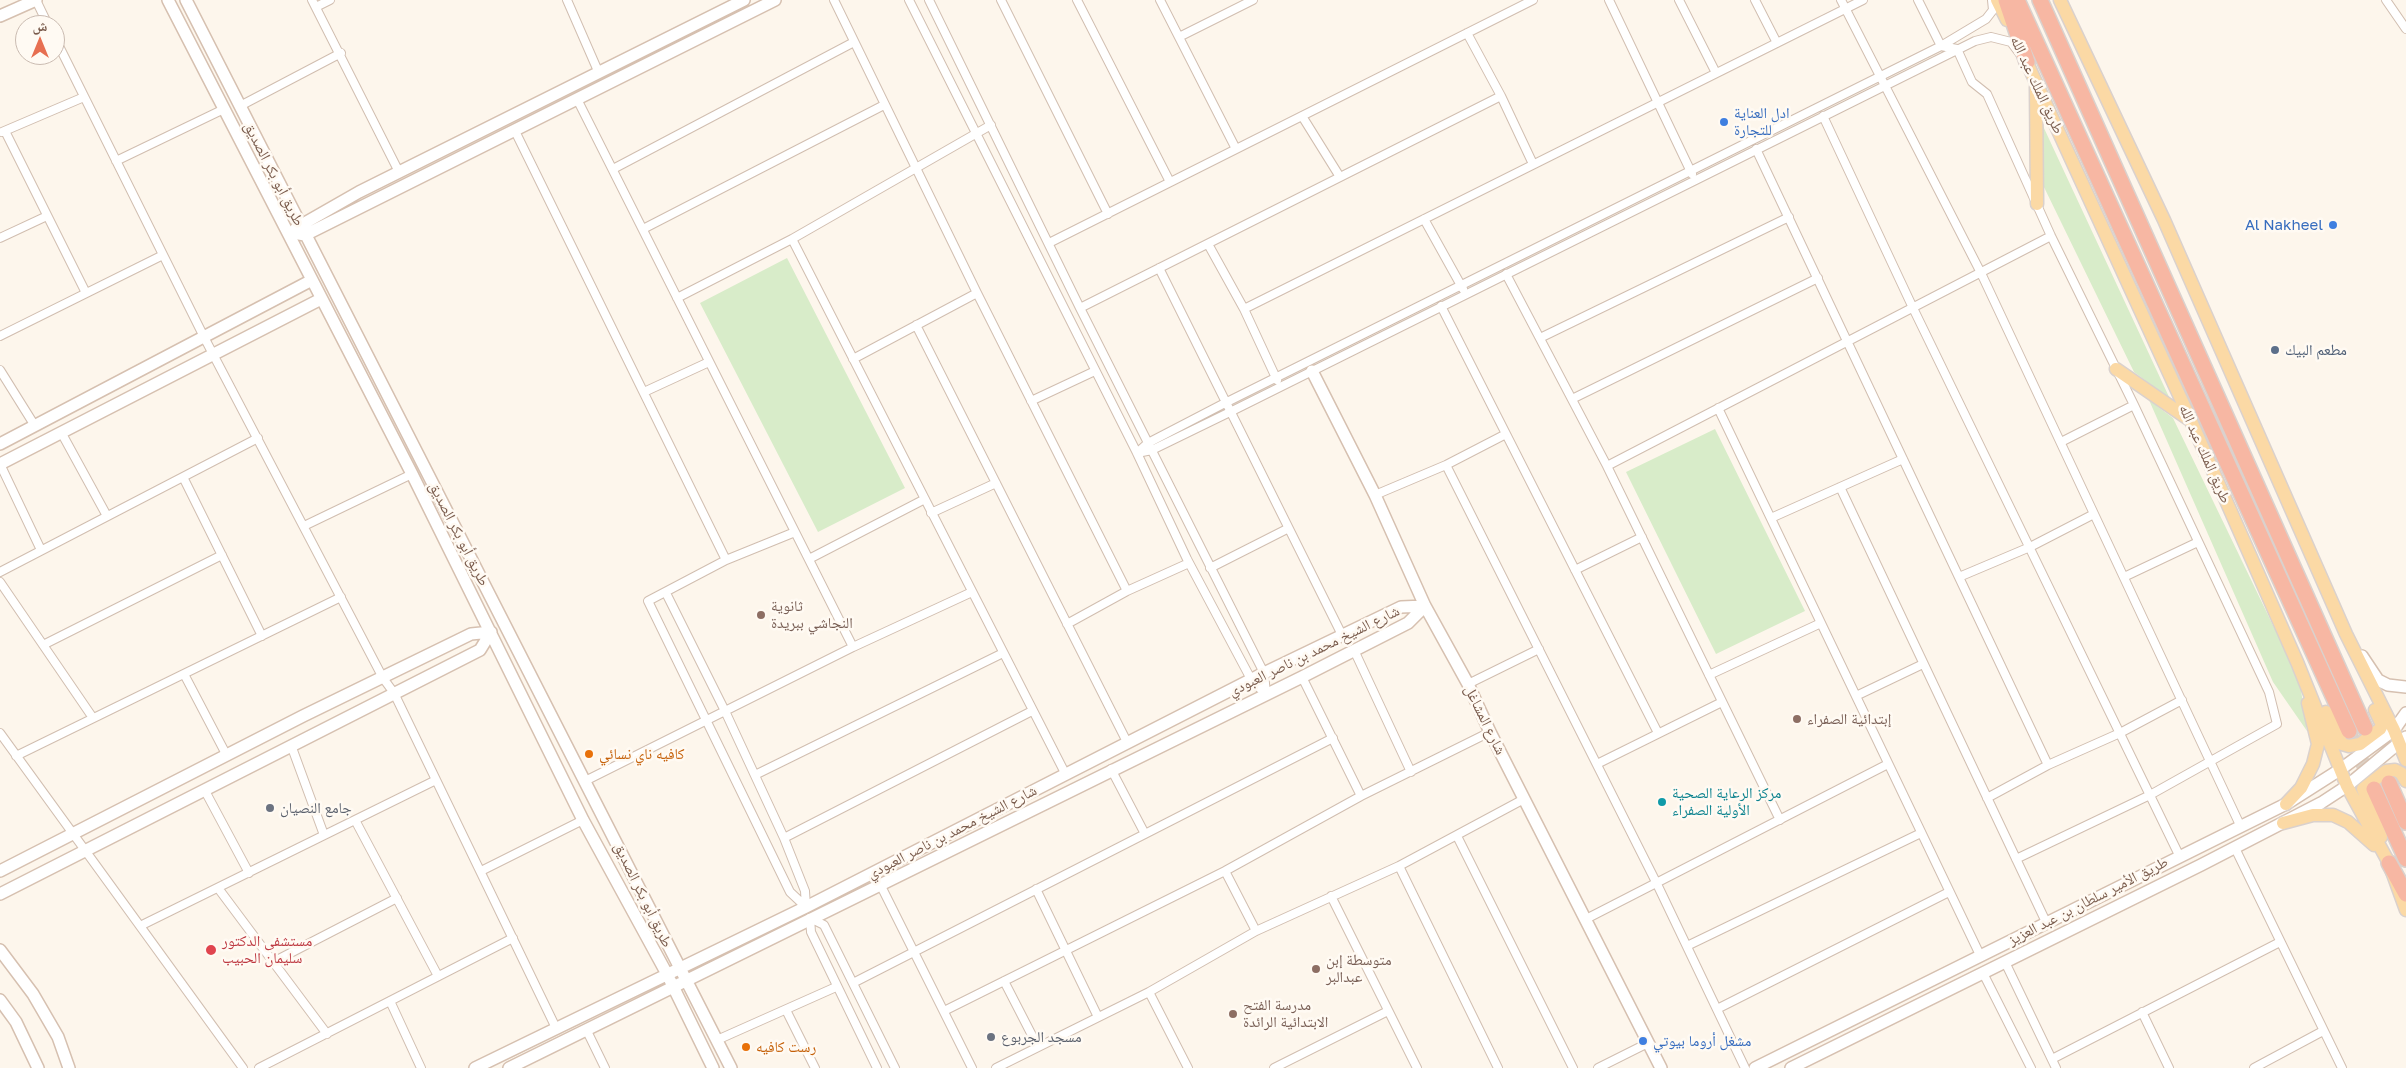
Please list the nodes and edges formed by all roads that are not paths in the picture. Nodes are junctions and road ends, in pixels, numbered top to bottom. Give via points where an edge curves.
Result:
1 (36, 0) edge
2 (168, 0) edge
3 (186, 0) edge
4 (330, 0) edge
5 (567, 0) edge
6 (744, 0) edge
7 (775, 0) edge
8 (834, 0) edge
9 (909, 0) edge
10 (1001, 0) edge
11 (1077, 0) edge
12 (1160, 0) edge
13 (1253, 0) edge
14 (1533, 0) edge
15 (1609, 0) edge
16 (1680, 0) edge
17 (1756, 0) edge
18 (1841, 0) edge
19 (1863, 0) edge
20 (1918, 0) edge
21 (1992, 0) edge
22 (1998, 0) edge
23 (2006, 0) edge
24 (2017, 0) edge
25 (2040, 0) edge
26 (2060, 0) edge
27 (2386, 0) edge
28 (931, 1) edge
29 (314, 4) edge
30 (1845, 9) junction
31 (43, 15) edge
32 (0, 16) edge
33 (2406, 29) edge
34 (1467, 33) junction
35 (1179, 37) junction
36 (854, 42) junction
37 (1777, 43) junction
38 (1941, 46) junction
39 (1956, 49) junction
40 (341, 54) junction
41 (65, 58) edge
42 (2027, 62) junction
43 (598, 71) junction
44 (1716, 73) junction
45 (1879, 77) junction
46 (2036, 82) junction
47 (1883, 86) junction
48 (1501, 96) junction
49 (84, 97) junction
50 (577, 99) junction
51 (1658, 102) junction
52 (884, 105) junction
53 (240, 106) junction
54 (224, 108) junction
55 (1302, 116) junction
56 (1823, 116) junction
57 (991, 125) junction
58 (515, 131) junction
59 (2, 132) edge
60 (978, 135) junction
61 (1236, 149) junction
62 (1756, 149) junction
63 (116, 161) junction
64 (1533, 164) junction
65 (915, 167) junction
66 (613, 169) junction
67 (1691, 171) junction
68 (399, 172) junction
69 (1340, 177) junction
70 (1695, 180) junction
71 (1170, 182) junction
72 (2037, 204) junction
73 (1108, 214) junction
74 (47, 216) junction
75 (1789, 217) junction
76 (1424, 219) junction
77 (300, 224) junction
78 (643, 229) junction
79 (288, 234) junction
80 (306, 234) junction
81 (2051, 236) junction
82 (0, 238) edge
83 (792, 239) junction
84 (1049, 243) junction
85 (1208, 244) junction
86 (163, 254) junction
87 (1159, 268) junction
88 (1981, 273) junction
89 (1506, 274) junction
90 (1818, 278) junction
91 (312, 280) junction
92 (1461, 285) junction
93 (86, 293) junction
94 (977, 293) junction
95 (1466, 294) junction
96 (321, 298) junction
97 (677, 298) junction
98 (1441, 306) junction
99 (1080, 308) junction
100 (1913, 308) junction
101 (1244, 309) junction
102 (916, 325) junction
103 (0, 336) edge
104 (204, 337) junction
105 (1540, 338) junction
106 (1849, 341) junction
107 (214, 354) junction
108 (853, 359) junction
109 (709, 362) junction
110 (2116, 369) junction
111 (0, 370) edge
112 (1096, 371) junction
113 (1312, 371) junction
114 (1276, 377) junction
115 (1280, 387) junction
116 (644, 392) junction
117 (1572, 399) junction
118 (1031, 401) junction
119 (1224, 403) junction
120 (2134, 405) junction
121 (1718, 408) junction
122 (1230, 412) junction
123 (2191, 421) junction
124 (35, 426) junction
125 (62, 432) junction
126 (1506, 434) junction
127 (258, 438) junction
128 (2060, 442) junction
129 (0, 444) edge
130 (1150, 446) junction
131 (1137, 453) junction
132 (1903, 459) junction
133 (0, 464) edge
134 (1446, 465) junction
135 (1607, 466) junction
136 (412, 474) junction
137 (183, 477) junction
138 (996, 483) junction
139 (1840, 487) junction
140 (1375, 495) junction
141 (924, 500) junction
142 (931, 513) junction
143 (2094, 514) junction
144 (108, 516) junction
145 (1771, 518) junction
146 (304, 526) junction
147 (1288, 529) junction
148 (795, 532) junction
149 (1642, 536) junction
150 (2198, 542) junction
151 (2030, 547) junction
152 (41, 550) junction
153 (222, 555) junction
154 (809, 559) junction
155 (726, 560) junction
156 (1189, 563) junction
157 (1210, 568) junction
158 (1575, 570) junction
159 (0, 572) edge
160 (1959, 577) junction
161 (2124, 577) junction
162 (0, 582) edge
163 (1127, 591) junction
164 (972, 592) junction
165 (666, 593) junction
166 (341, 597) junction
167 (1425, 606) junction
168 (1821, 623) junction
169 (1067, 624) junction
170 (491, 632) junction
171 (2346, 634) junction
172 (262, 636) junction
173 (1342, 636) junction
174 (43, 645) junction
175 (852, 647) junction
176 (1538, 648) junction
177 (1354, 650) junction
178 (1002, 653) junction
179 (2297, 662) junction
180 (1923, 664) junction
181 (1264, 673) junction
182 (184, 674) junction
183 (1709, 676) junction
184 (1302, 677) junction
185 (383, 678) junction
186 (1252, 681) junction
187 (1468, 684) junction
188 (2406, 687) edge
189 (394, 693) junction
190 (1266, 694) junction
191 (1856, 696) junction
192 (2182, 700) junction
193 (1722, 702) junction
194 (725, 711) junction
195 (1032, 711) junction
196 (2406, 713) edge
197 (93, 718) junction
198 (705, 721) junction
199 (2365, 728) tunnel mouth
200 (2394, 730) junction
201 (2349, 731) tunnel mouth
202 (1490, 732) junction
203 (0, 733) edge
204 (1658, 733) junction
205 (2120, 733) junction
206 (1333, 738) junction
207 (2403, 741) edge
208 (1127, 742) junction
209 (291, 745) junction
210 (16, 756) junction
211 (227, 756) junction
212 (2406, 760) edge
213 (2211, 762) junction
214 (1596, 764) junction
215 (1888, 764) junction
216 (2048, 765) junction
217 (2341, 769) junction
218 (1111, 770) junction
219 (1412, 772) junction
220 (1065, 773) junction
221 (755, 775) junction
222 (436, 780) junction
223 (585, 780) junction
224 (2406, 781) edge
225 (2389, 783) tunnel mouth
226 (2347, 786) junction
227 (204, 788) junction
228 (2374, 789) tunnel mouth
229 (2150, 795) junction
230 (1362, 796) junction
231 (1987, 798) junction
232 (1524, 799) junction
233 (2286, 804) junction
234 (355, 820) junction
235 (583, 820) junction
236 (1780, 820) junction
237 (2406, 822) edge
238 (2283, 823) junction
239 (2240, 825) junction
240 (1921, 832) junction
241 (1145, 834) junction
242 (73, 835) junction
243 (324, 835) junction
244 (1457, 836) junction
245 (784, 838) junction
246 (2235, 848) junction
247 (84, 850) junction
248 (2179, 855) junction
249 (2016, 859) junction
250 (2406, 859) edge
251 (2389, 863) junction
252 (1399, 866) junction
253 (1225, 870) junction
254 (481, 871) junction
255 (0, 872) edge
256 (248, 873) junction
257 (1657, 884) junction
258 (881, 886) junction
259 (218, 888) junction
260 (1036, 889) junction
261 (1949, 892) junction
262 (0, 894) edge
263 (2406, 894) edge
264 (1331, 896) junction
265 (397, 898) junction
266 (2406, 910) edge
267 (808, 913) junction
268 (1586, 919) junction
269 (2046, 922) junction
270 (140, 926) junction
271 (1256, 932) junction
272 (513, 938) junction
273 (2280, 942) junction
274 (1687, 946) junction
275 (1067, 949) junction
276 (0, 950) edge
277 (914, 951) junction
278 (1980, 955) junction
279 (273, 962) junction
280 (2005, 962) junction
281 (679, 968) junction
282 (1983, 973) junction
283 (666, 974) junction
284 (438, 976) junction
285 (686, 981) junction
286 (1004, 981) junction
287 (853, 983) junction
288 (836, 987) junction
289 (672, 988) junction
290 (1149, 992) junction
291 (0, 1000) edge
292 (390, 1001) junction
293 (1717, 1009) junction
294 (786, 1010) junction
295 (944, 1011) junction
296 (1388, 1011) junction
297 (2142, 1012) junction
298 (1098, 1017) junction
299 (556, 1028) junction
300 (586, 1029) junction
301 (2323, 1031) junction
302 (327, 1034) junction
303 (717, 1040) junction
304 (1648, 1044) junction
305 (1038, 1047) junction
306 (2052, 1058) junction
307 (1811, 1064) edge
308 (38, 1068) edge
309 (69, 1068) edge
310 (243, 1068) edge
311 (259, 1068) edge
312 (421, 1068) edge
313 (475, 1068) edge
314 (509, 1068) edge
315 (606, 1068) edge
316 (713, 1068) edge
317 (731, 1068) edge
318 (814, 1068) edge
319 (877, 1068) edge
320 (895, 1068) edge
321 (972, 1068) edge
322 (996, 1068) edge
323 (1188, 1068) edge
324 (1274, 1068) edge
325 (1417, 1068) edge
326 (1498, 1068) edge
327 (1573, 1068) edge
328 (1598, 1068) edge
329 (1661, 1068) edge
330 (1745, 1068) edge
331 (1755, 1068) edge
332 (1791, 1068) edge
333 (2031, 1068) edge
334 (2056, 1068) edge
335 (2169, 1068) edge
336 (2254, 1068) edge
337 (2342, 1068) edge

1 - 31 street
1 - 32 street
2 - 54 street, طريق أبو بكر الصديق
3 - 53 street, طريق أبو بكر الصديق
4 - 29 street
5 - 43 street
6 - 43 street
7 - 50 street
8 - 36 street
9 - 60 street
10 - 73 street
11 - 71 street
12 - 35 street
13 - 35 street
14 - 34 street
15 - 51 street
16 - 44 street
17 - 37 street
18 - 30 street
19 - 30 street
20 - 38 street
21 - 38 street via 1993,10 1986,19
22 - 42 main road, طريق الملك عبد الله
23 - 42 highway
24 - 201 highway, طريق الملك عبد الله
25 - 199 highway
26 - 171 main road via 2175,244
27 - 33 street
28 - 57 street
29 - 40 street
30 - 37 street
30 - 45 street
34 - 48 street
34 - 55 street
35 - 61 street
36 - 52 street
36 - 66 street
37 - 44 street
38 - 39 street
38 - 45 street
39 - 42 street via 1991,37 2011,42
39 - 47 street
39 - 72 street via 1972,82 1987,94
40 - 53 street
40 - 68 street
41 - 49 street
42 - 46 main road, طريق الملك عبد الله
43 - 68 street
44 - 51 street
45 - 47 street
45 - 67 street
46 - 72 main road
46 - 123 main road, طريق الملك عبد الله
47 - 56 street
47 - 88 street
48 - 64 street
48 - 69 street
49 - 59 street
49 - 63 street
50 - 58 street
50 - 66 street
51 - 64 street
51 - 67 street
52 - 65 street
52 - 78 street
53 - 77 street, طريق أبو بكر الصديق
54 - 63 street
54 - 79 street, طريق أبو بكر الصديق
55 - 61 street
55 - 69 street
56 - 62 street
56 - 100 street
57 - 60 street
57 - 84 street
58 - 80 street
58 - 116 street
59 - 74 street
60 - 65 street
60 - 112 street
61 - 71 street
62 - 70 street
62 - 75 street
63 - 86 street
64 - 76 street
65 - 83 street
65 - 94 street
66 - 78 street
67 - 70 street
67 - 92 street
68 - 77 street
69 - 85 street
70 - 89 street
71 - 73 street
72 - 81 street
73 - 84 street
74 - 82 street
74 - 93 street
75 - 90 street
75 - 105 street
76 - 92 street
76 - 101 street
77 - 79 street
77 - 80 street, طريق أبو بكر الصديق
78 - 97 street
79 - 80 street
79 - 91 street, طريق أبو بكر الصديق
80 - 223 street, طريق أبو بكر الصديق
81 - 88 street
81 - 110 street
83 - 97 street
83 - 108 street
84 - 99 street
85 - 87 street
85 - 101 street
86 - 93 street
86 - 104 street
87 - 99 street
87 - 119 street
88 - 100 street
88 - 128 street
89 - 95 street
89 - 105 street
90 - 106 street
90 - 117 street
91 - 96 street, طريق أبو بكر الصديق
91 - 104 street
92 - 95 street
92 - 114 street
93 - 103 street
94 - 102 street
94 - 118 street
95 - 98 street
96 - 107 street
96 - 136 street, طريق أبو بكر الصديق
97 - 109 street
98 - 113 street
98 - 126 street
99 - 130 street
100 - 106 street
100 - 151 street
101 - 114 street
102 - 108 street
102 - 138 street
104 - 107 street
104 - 124 street
105 - 117 street
106 - 121 street
106 - 132 street
107 - 125 street
107 - 127 street
108 - 141 street
109 - 116 street
109 - 148 street
110 - 120 street
110 - 123 main road
111 - 124 street
112 - 118 street
112 - 131 street
113 - 115 street
113 - 140 street, شارع المشاغل
114 - 115 street
114 - 119 street
115 - 122 street
116 - 155 street
117 - 135 street
118 - 163 street
119 - 122 street
119 - 130 street
120 - 128 street
120 - 150 street
121 - 135 street
121 - 145 street
122 - 130 street
122 - 147 street
123 - 179 main road, طريق الملك عبد الله
124 - 129 street
125 - 133 street
125 - 144 street
126 - 134 street
126 - 158 street
127 - 137 street
127 - 146 street
128 - 143 street
130 - 131 street
130 - 157 street
131 - 156 street
132 - 139 street
132 - 160 street
133 - 152 street
134 - 140 street
134 - 176 street
135 - 149 street
136 - 146 street
136 - 170 street, طريق أبو بكر الصديق
137 - 144 street
137 - 153 street
138 - 142 street
138 - 169 street
139 - 145 street
139 - 180 street
140 - 167 street, شارع المشاغل
141 - 142 street
141 - 154 street
142 - 164 street
143 - 151 street
143 - 161 street
144 - 152 street
145 - 168 street
146 - 166 street
147 - 157 street
147 - 173 street
148 - 154 street
148 - 155 street
149 - 158 street
149 - 183 street
150 - 161 street
150 - 213 street via 2269,692 2277,724
151 - 160 street
151 - 205 street
152 - 159 street
153 - 172 street
153 - 174 street
154 - 175 street
155 - 165 street
156 - 163 street
156 - 186 street
157 - 181 street
158 - 204 street
160 - 216 street
161 - 192 street
162 - 174 street
163 - 169 street
164 - 175 street
164 - 178 street
165 - 194 street
165 - 198 street via 648,600
166 - 172 street
166 - 185 street
167 - 173 street, شارع الشيخ محمد بن ناصر العبودي via 1401,607
167 - 177 street, شارع الشيخ محمد بن ناصر العبودي via 1408,623
167 - 187 street, شارع المشاغل
168 - 183 street
168 - 191 street
169 - 208 street
170 - 185 street via 472,634
170 - 189 street via 480,650
170 - 235 street, طريق أبو بكر الصديق
171 - 179 main road via 2361,680 2382,725 2360,744 2342,744
171 - 188 street via 2378,680 2388,686
171 - 200 main road
172 - 182 street
173 - 181 street, شارع الشيخ محمد بن ناصر العبودي
174 - 197 street
175 - 194 street
176 - 187 street
176 - 214 street
177 - 184 street, شارع الشيخ محمد بن ناصر العبودي
177 - 219 street
178 - 195 street
178 - 221 street
179 - 217 main road, طريق الملك عبد الله
179 - 233 main road via 2318,744 2309,777
180 - 191 street
180 - 231 street
181 - 186 street, شارع الشيخ محمد بن ناصر العبودي
181 - 190 street
182 - 197 street
182 - 211 street
183 - 193 street
184 - 190 street, شارع الشيخ محمد بن ناصر العبودي
184 - 206 street
185 - 189 street
185 - 211 street
186 - 190 street
186 - 208 street, شارع الشيخ محمد بن ناصر العبودي
187 - 202 street, شارع المشاغل
189 - 209 street
189 - 222 street
190 - 218 street, شارع الشيخ محمد بن ناصر العبودي
191 - 215 street
192 - 205 street
192 - 213 street
193 - 204 street
193 - 236 street
194 - 198 street
194 - 221 street
195 - 220 street
195 - 245 street
196 - 200 street, طريق الأمير سلطان بن عبد العزيز
197 - 210 street
198 - 223 street
198 - 267 street via 790,892
200 - 207 main road
200 - 217 street, طريق الأمير سلطان بن عبد العزيز
202 - 219 street
202 - 232 street, شارع المشاغل
203 - 210 street
204 - 214 street
205 - 216 street
205 - 229 street
206 - 230 street
206 - 241 street
207 - 212 main road
207 - 226 street, طريق الأمير سلطان بن عبد العزيز
208 - 220 street, شارع الشيخ محمد بن ناصر العبودي
209 - 227 street
209 - 243 street
210 - 242 street
211 - 242 street
213 - 229 street
213 - 239 street
214 - 257 street
215 - 236 street
215 - 240 street
216 - 231 street
217 - 226 main road, طريق الملك عبد الله
217 - 233 street, طريق الأمير سلطان بن عبد العزيز
218 - 241 street
218 - 258 street, شارع الشيخ محمد بن ناصر العبودي
219 - 230 street
220 - 267 street, شارع الشيخ محمد بن ناصر العبودي
221 - 245 street
222 - 234 street
222 - 254 street
223 - 281 street, طريق أبو بكر الصديق
224 - 251 main road via 2401,773 2386,771 2363,788
225 - 237 highway
226 - 238 street, طريق الأمير سلطان بن عبد العزيز
226 - 251 main road, طريق الملك عبد الله
227 - 247 street
227 - 256 street
228 - 250 highway
229 - 248 street
229 - 249 street
230 - 253 street
231 - 249 street
232 - 244 street
232 - 268 street, شارع المشاغل
233 - 239 street, طريق الأمير سلطان بن عبد العزيز
234 - 243 street
234 - 265 street
235 - 254 street
235 - 283 street, طريق أبو بكر الصديق
236 - 257 street
238 - 246 street, طريق الأمير سلطان بن عبد العزيز
238 - 251 main road via 2313,815 2333,815 2368,838
239 - 248 street, طريق الأمير سلطان بن عبد العزيز
240 - 261 street
240 - 274 street
241 - 260 street
242 - 247 street
242 - 255 street
243 - 256 street
244 - 252 street
244 - 327 street
245 - 267 street via 805,891
246 - 273 street
246 - 280 street, طريق الأمير سلطان بن عبد العزيز
247 - 262 street
247 - 270 street
248 - 269 street, طريق الأمير سلطان بن عبد العزيز
249 - 269 street
251 - 263 highway
251 - 266 main road, طريق الملك عبد الله
252 - 264 street
252 - 326 street
253 - 271 street
253 - 275 street
254 - 272 street
256 - 259 street
257 - 268 street
257 - 274 street
258 - 267 street, شارع الشيخ محمد بن ناصر العبودي
258 - 277 street
259 - 270 street
259 - 279 street
260 - 275 street
260 - 277 street
261 - 278 street
261 - 293 street
264 - 271 street
264 - 296 street
265 - 279 street
265 - 284 street
267 - 281 street, شارع الشيخ محمد بن ناصر العبودي
267 - 285 street, شارع الشيخ محمد بن ناصر العبودي
267 - 287 street via 824,925
267 - 288 street via 811,932
268 - 304 street, شارع المشاغل
269 - 278 street, طريق الأمير سلطان بن عبد العزيز
270 - 310 street
271 - 290 street
272 - 284 street
272 - 299 street
273 - 297 street
273 - 301 street
274 - 293 street
275 - 286 street
275 - 298 street
276 - 309 street via 33,994 58,1037
277 - 287 street
277 - 295 street
278 - 331 street, طريق الأمير سلطان بن عبد العزيز
279 - 302 street
280 - 282 street, طريق الأمير سلطان بن عبد العزيز
280 - 306 street
281 - 283 street, شارع الشيخ محمد بن ناصر العبودي
281 - 285 street, طريق أبو بكر الصديق
282 - 307 street, طريق الأمير سلطان بن عبد العزيز
282 - 333 street
283 - 289 street, طريق أبو بكر الصديق
283 - 299 street, شارع الشيخ محمد بن ناصر العبودي
284 - 292 street
285 - 289 street, شارع الشيخ محمد بن ناصر العبودي
285 - 303 street, طريق أبو بكر الصديق
286 - 295 street
286 - 305 street
287 - 320 street
288 - 294 street
288 - 319 street
289 - 300 street, شارع الشيخ محمد بن ناصر العبودي
289 - 316 street, طريق أبو بكر الصديق
290 - 298 street
290 - 323 street
291 - 308 street via 16,1022
292 - 302 street
292 - 312 street
293 - 330 street
294 - 303 street
294 - 318 street
295 - 321 street
296 - 324 street
296 - 325 street
297 - 306 street
297 - 335 street
298 - 305 street
299 - 313 street, شارع الشيخ محمد بن ناصر العبودي
300 - 314 street, شارع الشيخ محمد بن ناصر العبودي
300 - 315 street
301 - 336 street
301 - 337 street
302 - 311 street
303 - 317 street, طريق أبو بكر الصديق
304 - 328 street
304 - 329 street, شارع المشاغل
305 - 322 street
306 - 334 street
307 - 332 street, طريق الأمير سلطان بن عبد العزيز

